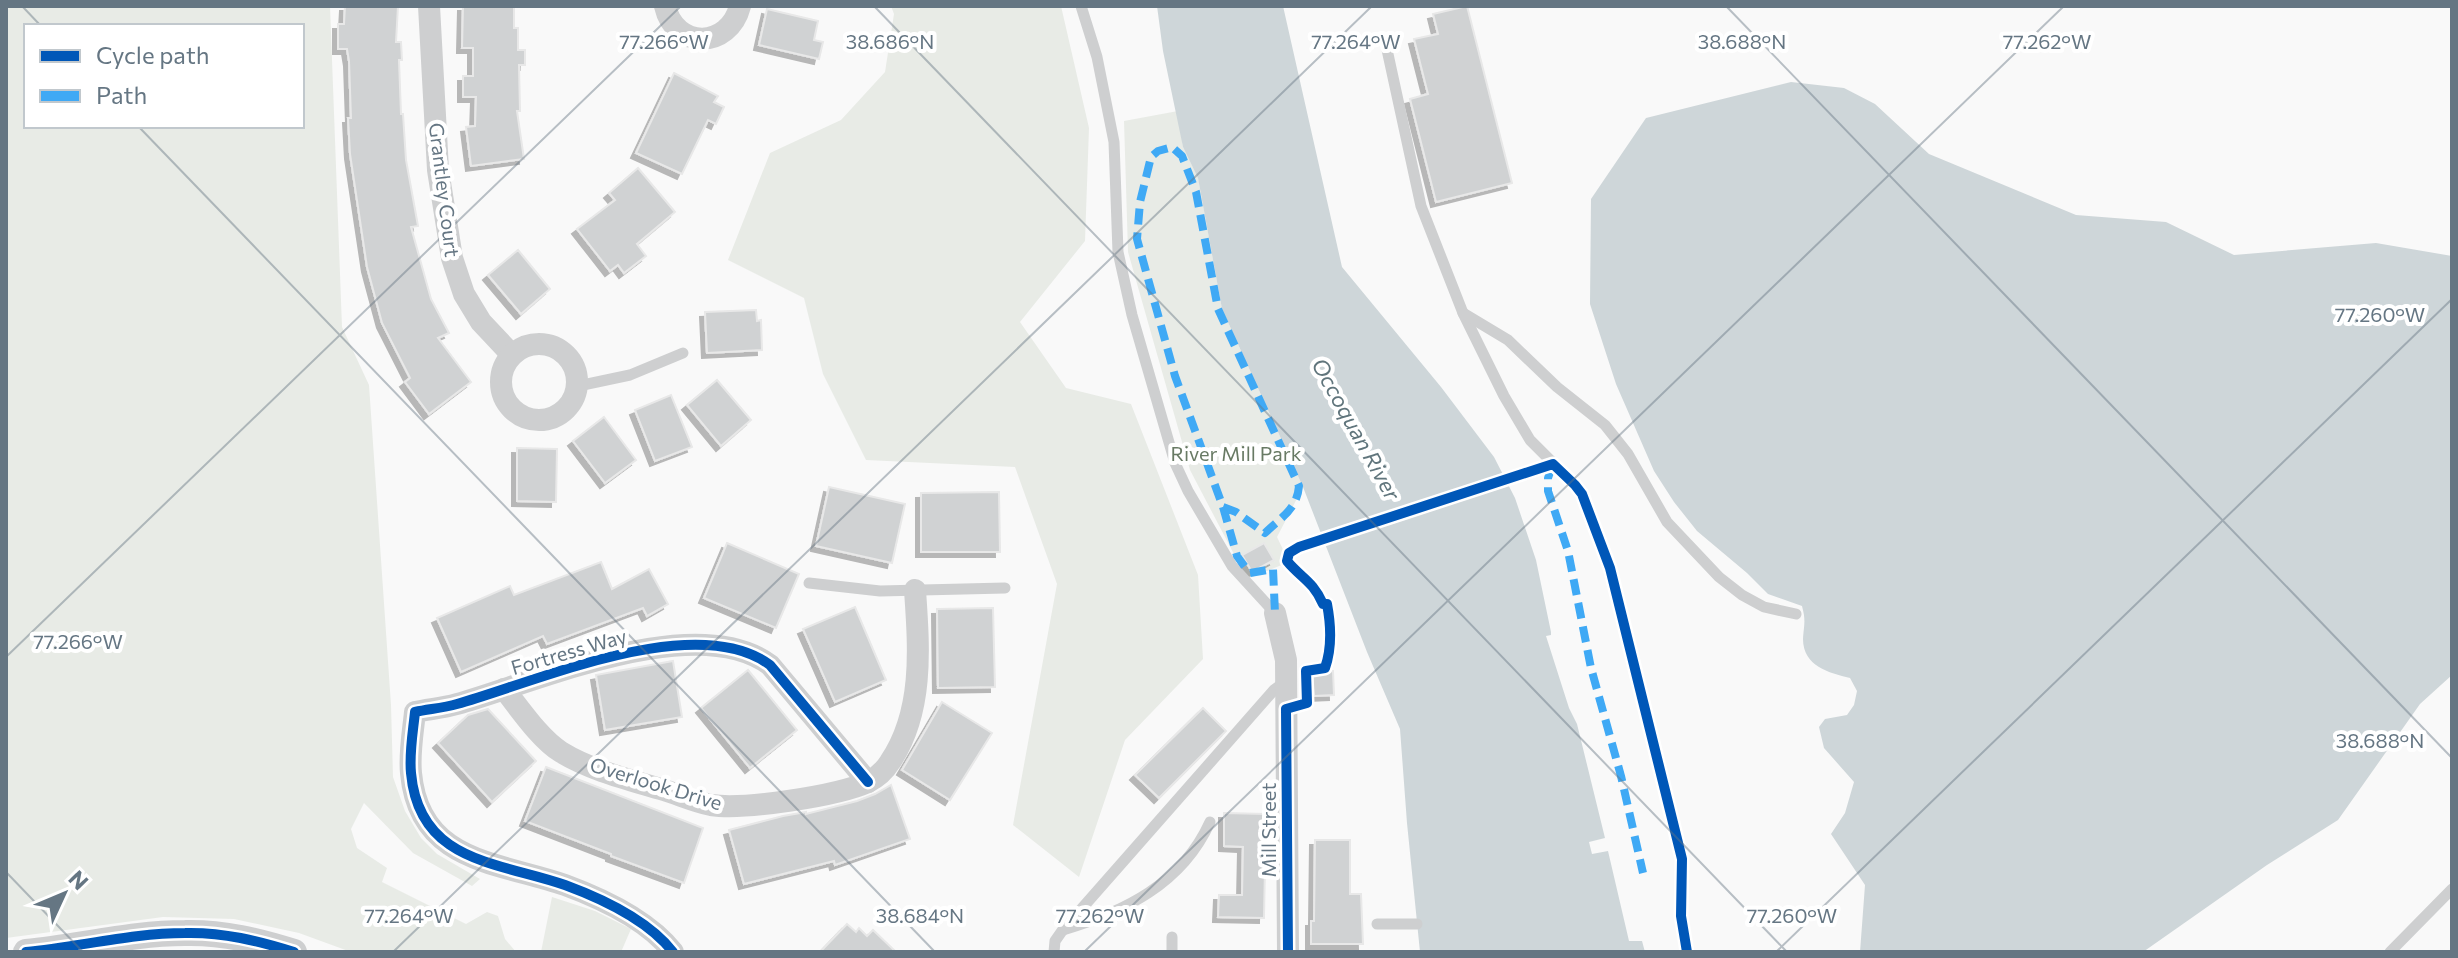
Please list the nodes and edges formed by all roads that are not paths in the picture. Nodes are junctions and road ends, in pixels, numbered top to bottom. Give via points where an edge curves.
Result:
1 (429, 6) edge
2 (665, 6) edge
3 (740, 6) edge
4 (1081, 6) edge
5 (1386, 45) dead end
6 (1463, 313) junction
7 (683, 353) dead end
8 (512, 355) junction
9 (578, 386) junction
10 (809, 583) dead end
11 (1005, 588) dead end
12 (915, 590) junction
13 (1275, 613) joint
14 (1796, 614) dead end
15 (1286, 681) junction
16 (504, 689) junction
17 (868, 782) junction
18 (1210, 822) dead end
19 (2452, 889) edge
20 (1377, 924) dead end
21 (1417, 924) dead end
22 (1062, 931) junction
23 (1172, 937) dead end
24 (26, 952) edge
25 (294, 952) edge
26 (673, 952) edge
27 (1054, 952) edge
28 (1172, 952) edge
29 (1288, 952) edge
30 (1687, 952) edge
31 (2390, 952) edge

1 - 8 street, Grantley Court via 438,170 452,258 481,322
2 - 3 street via 683,34 707,39 730,27
4 - 13 lane via 1114,142 1118,252 1175,463 1232,566
5 - 6 lane via 1421,206
6 - 14 lane via 1508,340 1605,425 1667,522 1719,577 1764,607
6 - 30 lane via 1530,440 1582,494 1610,568 1682,859 1681,916
7 - 9 lane via 630,375
8 - 9 street via 535,344 560,350 576,369
8 - 9 street via 501,378 502,390 506,402 524,418 548,420 559,415 575,398
10 - 12 lane
11 - 12 lane
12 - 17 street via 917,689 912,715 889,764
13 - 15 street, Mill Street
15 - 22 lane
15 - 29 street, Mill Street
16 - 17 street, Overlook Drive via 557,750 574,760 708,804 754,805
16 - 17 street, Fortress Way via 623,653 710,645 746,651 770,665
16 - 26 street, Fortress Way via 415,712 411,772 425,818 451,847 593,897 654,933
18 - 22 lane via 1186,862 1156,888 1096,920
19 - 31 lane
20 - 21 lane
22 - 27 lane
23 - 28 lane
24 - 25 street via 187,932 258,941

